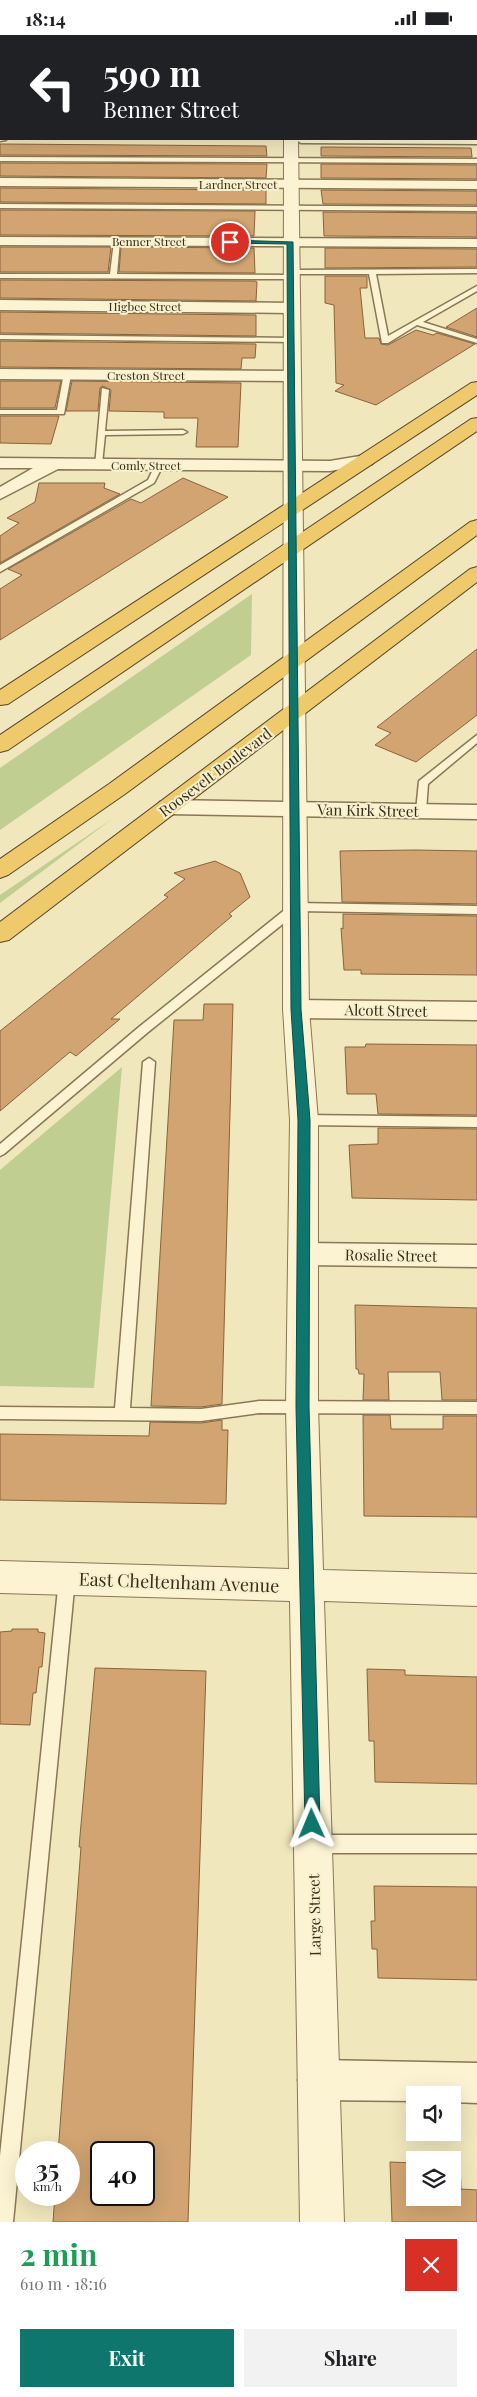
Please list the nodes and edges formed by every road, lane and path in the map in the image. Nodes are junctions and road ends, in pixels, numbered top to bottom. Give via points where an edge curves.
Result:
1 (291, 140) edge
2 (0, 159) edge
3 (290, 161) junction
4 (477, 161) edge
5 (0, 181) edge
6 (291, 184) junction
7 (477, 185) edge
8 (0, 205) edge
9 (291, 207) junction
10 (477, 209) edge
11 (0, 241) edge
12 (117, 241) junction
13 (290, 242) junction
14 (477, 243) edge
15 (372, 271) junction
16 (477, 271) edge
17 (290, 274) junction
18 (0, 276) edge
19 (113, 276) junction
20 (477, 288) edge
21 (0, 305) edge
22 (291, 308) junction
23 (417, 323) junction
24 (0, 337) edge
25 (291, 340) junction
26 (477, 341) edge
27 (0, 374) edge
28 (67, 375) junction
29 (292, 376) junction
30 (477, 387) edge
31 (105, 390) dead end
32 (0, 412) edge
33 (477, 423) edge
34 (183, 432) dead end
35 (101, 433) junction
36 (366, 460) junction
37 (0, 463) edge
38 (54, 464) junction
39 (98, 464) junction
40 (159, 465) junction
41 (293, 466) junction
42 (0, 494) edge
43 (294, 507) junction
44 (477, 526) edge
45 (294, 547) junction
46 (0, 569) edge
47 (477, 573) edge
48 (295, 659) junction
49 (0, 699) edge
50 (295, 711) junction
51 (477, 738) edge
52 (0, 745) edge
53 (168, 807) junction
54 (295, 809) junction
55 (421, 811) junction
56 (477, 812) edge
57 (0, 870) edge
58 (296, 907) junction
59 (477, 910) edge
60 (0, 934) edge
61 (296, 1009) junction
62 (477, 1011) edge
63 (149, 1063) dead end
64 (304, 1120) junction
65 (477, 1122) edge
66 (0, 1151) edge
67 (305, 1254) junction
68 (477, 1256) edge
69 (302, 1406) junction
70 (477, 1408) edge
71 (0, 1413) edge
72 (122, 1415) junction
73 (0, 1577) edge
74 (67, 1579) junction
75 (307, 1586) junction
76 (477, 1590) edge
77 (313, 1844) junction
78 (477, 1844) edge
79 (318, 2080) junction
80 (477, 2083) edge
81 (3, 2222) edge
82 (322, 2222) edge

1 - 3 street, Large Street
2 - 3 lane
3 - 4 lane
3 - 6 street, Large Street
5 - 6 street, Lardner Street
6 - 7 street, Lardner Street
6 - 9 street, Large Street
8 - 9 lane
9 - 10 lane
9 - 13 street, Large Street
11 - 12 street, Benner Street
12 - 13 street, Benner Street
12 - 19 lane
13 - 14 street, Benner Street
13 - 17 street, Large Street
15 - 16 lane
15 - 17 lane
15 - 23 lane via 385,341
17 - 19 lane
17 - 22 street, Large Street
18 - 19 lane
20 - 23 lane
21 - 22 street, Higbee Street
22 - 25 street, Large Street
23 - 26 lane
24 - 25 lane
25 - 29 street, Large Street
27 - 28 street, Creston Street
28 - 29 street, Creston Street
28 - 32 lane via 61,412
29 - 41 street, Large Street
30 - 36 highway
31 - 35 lane
33 - 45 highway
34 - 35 lane
35 - 39 lane
36 - 41 street, Comly Street via 342,465
36 - 43 highway
37 - 38 street, Comly Street
38 - 39 street, Comly Street
38 - 42 street
39 - 40 street, Comly Street
40 - 41 street, Comly Street
40 - 46 lane via 151,481
41 - 43 street, Large Street
43 - 45 street, Large Street
43 - 49 highway
44 - 48 highway
45 - 48 street, Large Street
45 - 52 highway
47 - 50 highway, Roosevelt Boulevard
48 - 50 street, Large Street
48 - 57 highway
50 - 53 highway, Roosevelt Boulevard
50 - 54 street, Large Street
51 - 55 lane via 423,783
53 - 54 street, Van Kirk Street
53 - 60 highway, Roosevelt Boulevard
54 - 55 street, Van Kirk Street
54 - 58 street, Large Street
55 - 56 street, Van Kirk Street
58 - 59 lane
58 - 61 street, Large Street
58 - 66 lane
61 - 62 street, Alcott Street
61 - 64 street, Large Street
63 - 72 lane
64 - 65 lane
64 - 67 street, Large Street
67 - 68 street, Rosalie Street
67 - 69 street, Large Street
69 - 70 lane
69 - 72 lane via 259,1407 201,1415
69 - 75 street, Large Street
71 - 72 lane
73 - 74 street, East Cheltenham Avenue
74 - 75 street, East Cheltenham Avenue
74 - 81 lane
75 - 76 street, East Cheltenham Avenue
75 - 77 street, Large Street
77 - 78 lane
77 - 79 street, Large Street
79 - 80 street
79 - 82 street, Large Street

